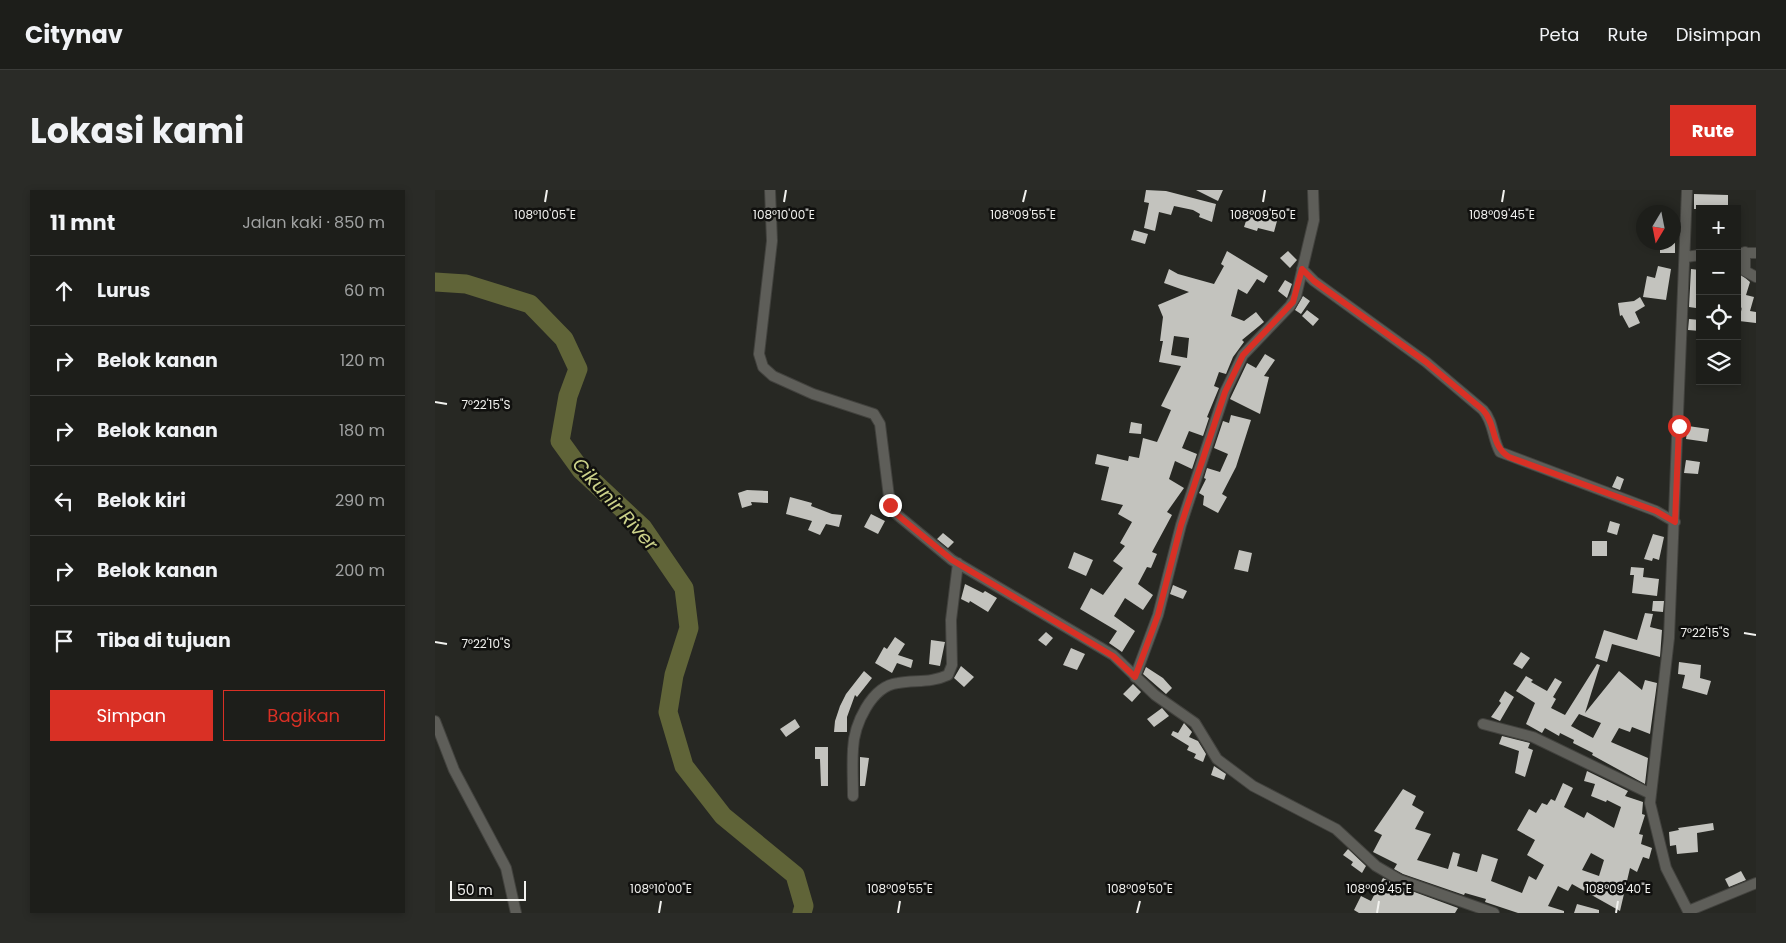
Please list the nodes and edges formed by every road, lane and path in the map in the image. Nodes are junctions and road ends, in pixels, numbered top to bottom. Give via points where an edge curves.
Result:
1 (770, 190) edge
2 (1313, 190) edge
3 (1687, 190) edge
4 (1741, 252) edge
5 (1756, 252) edge
6 (1686, 256) junction
7 (1696, 256) edge
8 (1302, 269) junction
9 (1756, 277) edge
10 (1675, 522) junction
11 (958, 563) junction
12 (1135, 677) junction
13 (435, 721) edge
14 (1483, 724) dead end
15 (1651, 794) junction
16 (853, 796) dead end
17 (1756, 883) edge
18 (1689, 912) edge
19 (516, 913) edge
20 (1494, 913) edge

1 - 11 street via 772,241 759,354 763,367 773,376 805,390 874,414 880,424 890,505 895,513
2 - 8 street via 1314,220
3 - 6 street
4 - 5 street
4 - 9 street via 1745,271
6 - 7 street
6 - 10 street
8 - 10 street via 1426,362 1483,410 1489,416 1500,452 1656,511
8 - 12 street via 1293,302 1243,355 1225,392 1181,525 1158,615
10 - 15 street via 1669,638
11 - 12 street via 1113,656
11 - 16 street via 951,620 952,665 948,675 937,680 897,682 881,689 872,700 859,722 853,747
12 - 20 street via 1195,723 1217,759 1253,786 1336,829 1376,866 1401,880
13 - 19 street via 454,770 506,868
14 - 15 street via 1533,737
15 - 18 street via 1650,804 1666,868
17 - 18 street

